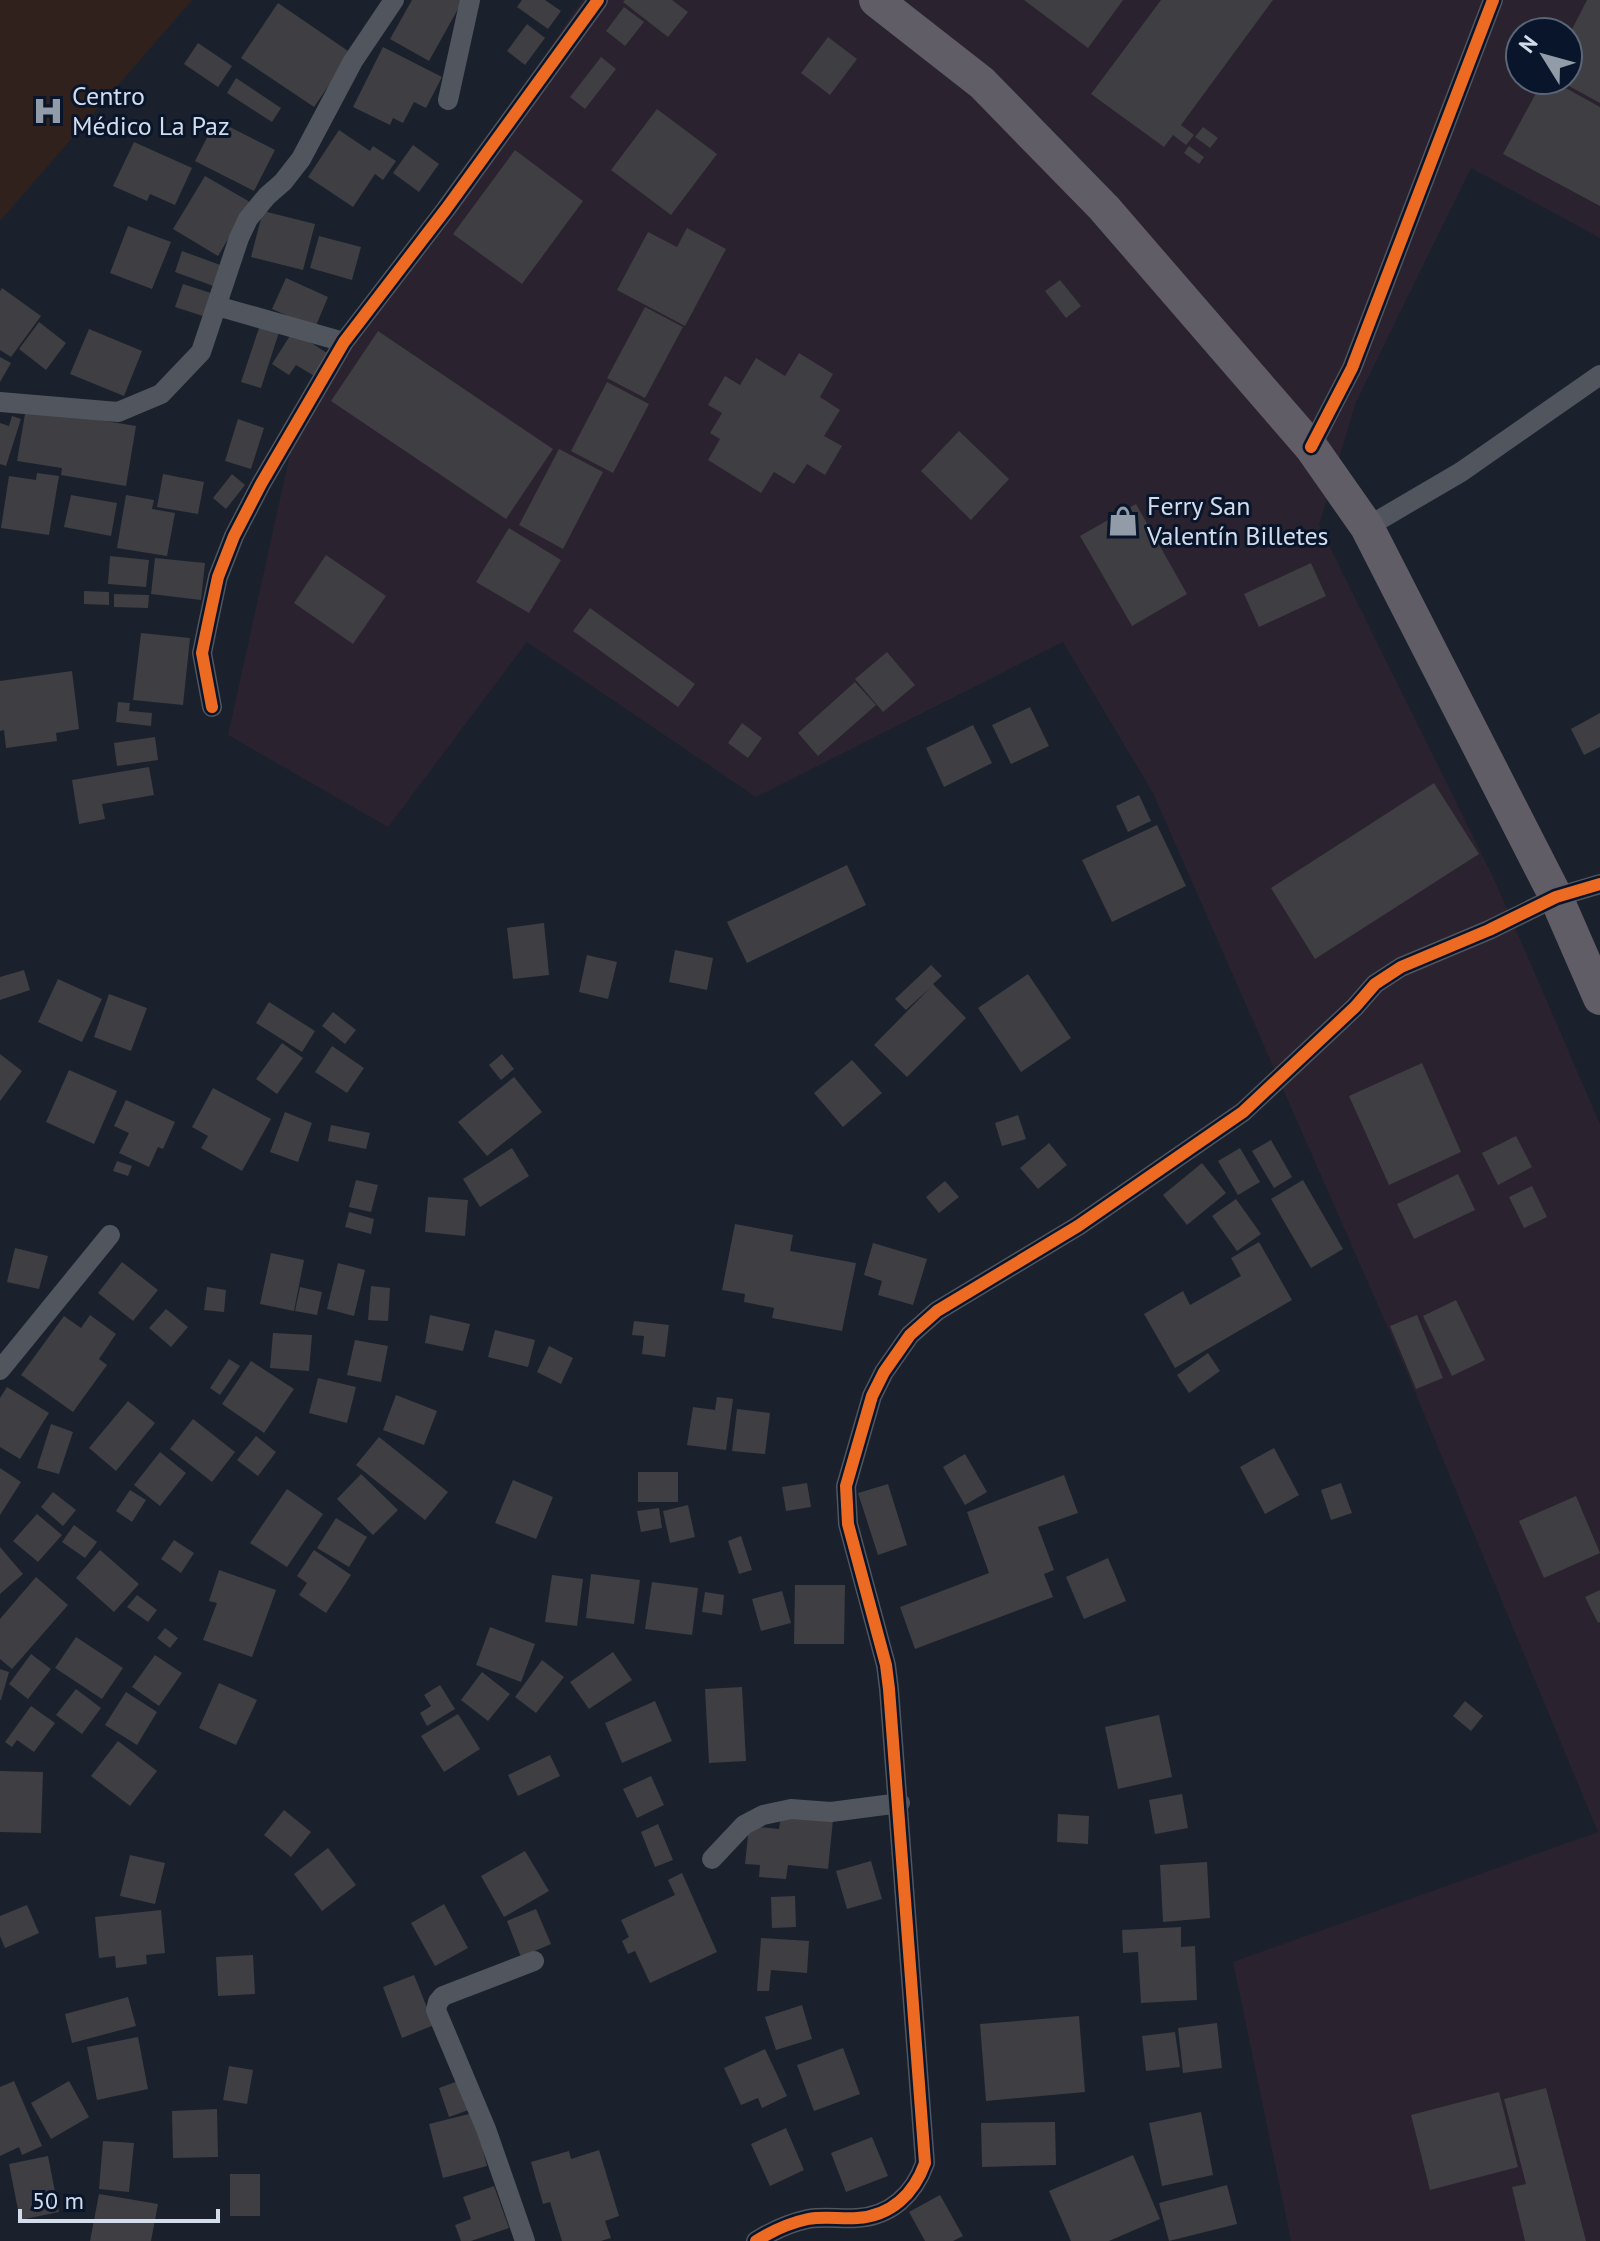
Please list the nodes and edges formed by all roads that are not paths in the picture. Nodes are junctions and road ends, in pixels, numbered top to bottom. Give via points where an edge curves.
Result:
1 (394, 0) edge
2 (470, 0) edge
3 (598, 0) edge
4 (876, 0) edge
5 (1493, 0) edge
6 (448, 100) dead end
7 (217, 306) junction
8 (344, 342) junction
9 (1600, 375) edge
10 (0, 402) edge
11 (1311, 447) junction
12 (1367, 527) junction
13 (212, 707) dead end
14 (1600, 884) edge
15 (1556, 897) junction
16 (1600, 998) edge
17 (110, 1235) dead end
18 (0, 1370) edge
19 (900, 1803) junction
20 (712, 1859) dead end
21 (534, 1961) dead end
22 (525, 2241) edge
23 (756, 2241) edge

1 - 7 street via 353,61 301,159 248,219
2 - 6 street
3 - 8 street
4 - 11 main road via 982,83 1104,208
5 - 11 street via 1358,354
7 - 8 street
7 - 10 street via 201,352 161,394 118,412
8 - 13 street via 261,484 218,577 202,653
9 - 12 street via 1461,472
11 - 12 main road
12 - 15 main road
14 - 15 street
15 - 16 main road
15 - 19 street via 1401,967 1375,984 1243,1112 1078,1226 937,1311 910,1335 872,1396 846,1486 848,1524 886,1665
17 - 18 street
19 - 20 street via 763,1815 744,1825
19 - 23 street via 925,2163 912,2189 888,2210 859,2218 810,2219
21 - 22 street via 443,1996 436,2010

